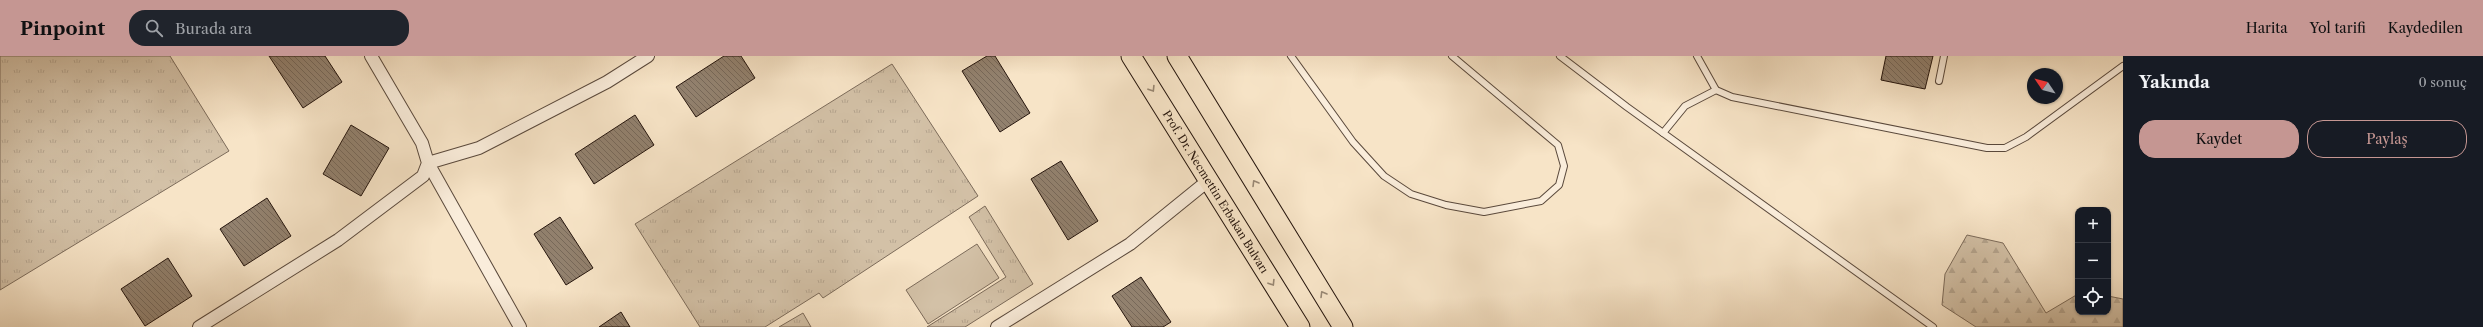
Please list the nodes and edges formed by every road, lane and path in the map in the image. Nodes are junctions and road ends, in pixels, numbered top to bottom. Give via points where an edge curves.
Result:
1 (371, 56) edge
2 (648, 56) edge
3 (1131, 56) edge
4 (1177, 56) edge
5 (1291, 56) edge
6 (1452, 56) edge
7 (1560, 56) edge
8 (1697, 56) edge
9 (1944, 56) edge
10 (2123, 66) edge
11 (1939, 81) dead end
12 (1716, 90) junction
13 (1663, 134) junction
14 (428, 163) junction
15 (1209, 180) junction
16 (199, 327) edge
17 (520, 327) edge
18 (997, 327) edge
19 (1300, 327) edge
20 (1343, 327) edge
21 (1933, 327) edge

1 - 14 street via 422,143
2 - 14 street via 607,82 479,148
3 -> 15 main road, Prof. Dr. Necmettin Erbakan Bulvarı
20 -> 4 main road
5 - 6 lane via 1354,142 1384,176 1411,194 1446,205 1484,212 1541,201 1559,185 1564,166 1558,145
7 - 13 lane
8 - 12 lane
9 - 11 lane
10 - 12 lane via 2026,137 2004,148 1987,148 1732,97
12 - 13 lane via 1685,106
13 - 21 lane
14 - 16 street via 423,176 338,240
14 - 17 street
15 - 18 street via 1130,244
15 -> 19 main road, Prof. Dr. Necmettin Erbakan Bulvarı

